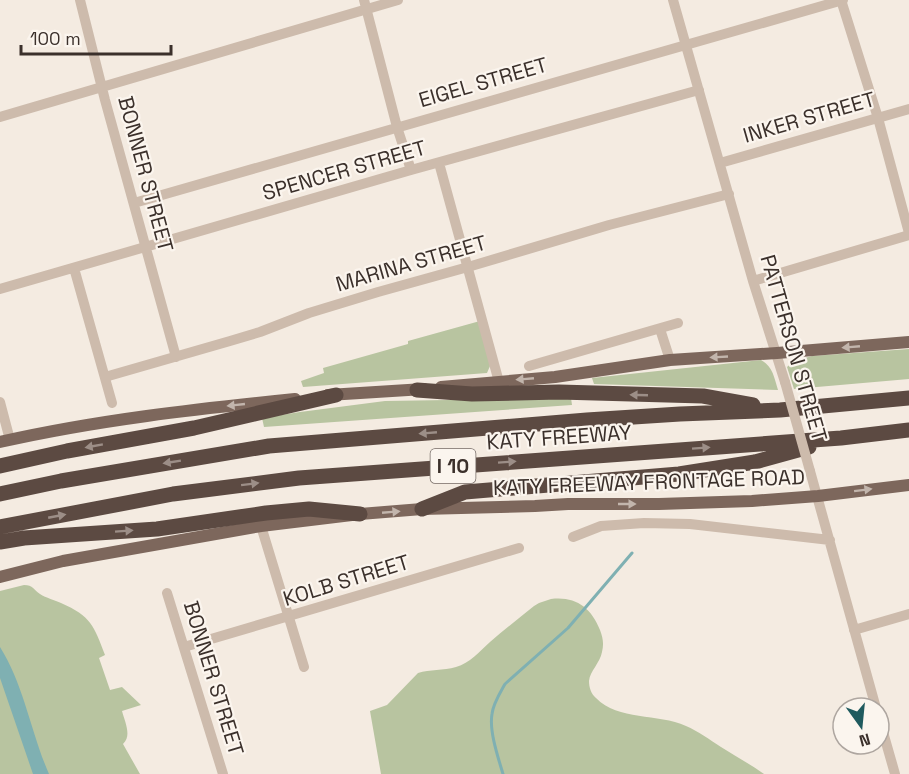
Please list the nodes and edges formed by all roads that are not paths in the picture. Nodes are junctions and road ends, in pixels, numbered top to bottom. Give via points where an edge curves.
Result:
1 (80, 0) edge
2 (398, 0) edge
3 (673, 0) edge
4 (842, 0) edge
5 (365, 4) edge
6 (685, 45) junction
7 (102, 88) junction
8 (699, 90) junction
9 (909, 109) edge
10 (0, 117) edge
11 (878, 118) junction
12 (397, 127) junction
13 (439, 162) junction
14 (720, 163) junction
15 (411, 170) junction
16 (729, 194) junction
17 (134, 203) junction
18 (909, 234) edge
19 (146, 248) junction
20 (468, 267) junction
21 (75, 268) junction
22 (753, 281) junction
23 (0, 289) edge
24 (678, 323) dead end
25 (660, 328) junction
26 (909, 342) edge
27 (777, 353) junction
28 (176, 357) junction
29 (670, 360) junction
30 (529, 366) dead end
31 (105, 377) junction
32 (499, 382) junction
33 (417, 390) junction
34 (336, 395) junction
35 (909, 398) edge
36 (0, 402) edge
37 (112, 403) dead end
38 (780, 410) junction
39 (909, 430) edge
40 (841, 438) junction
41 (5, 441) edge
42 (0, 466) edge
43 (909, 485) edge
44 (0, 494) edge
45 (818, 496) junction
46 (423, 509) junction
47 (360, 514) junction
48 (261, 526) junction
49 (0, 527) edge
50 (573, 537) dead end
51 (830, 540) junction
52 (0, 542) edge
53 (519, 548) dead end
54 (0, 577) edge
55 (167, 592) dead end
56 (909, 614) edge
57 (289, 617) junction
58 (855, 630) junction
59 (184, 647) junction
60 (304, 667) dead end
61 (873, 696) edge
62 (890, 756) edge
63 (223, 774) edge
64 (895, 774) edge

1 - 7 street, BONNER STREET
2 - 5 street
3 - 6 street, PATTERSON STREET
4 - 6 street, EIGEL STREET
4 - 11 street
5 - 7 street
5 - 12 street
6 - 8 street, PATTERSON STREET
6 - 12 street, EIGEL STREET
7 - 10 street
7 - 17 street, BONNER STREET
8 - 13 street, SPENCER STREET
8 - 14 street, PATTERSON STREET
9 - 11 street, INKER STREET
11 - 14 street, INKER STREET
11 - 18 street
12 - 15 street
12 - 17 street, EIGEL STREET
13 - 15 street, SPENCER STREET
13 - 20 street
14 - 16 street, PATTERSON STREET
15 - 19 street, SPENCER STREET
16 - 20 street, MARINA STREET
16 - 22 street, PATTERSON STREET
17 - 19 street, BONNER STREET
18 - 22 street
19 - 21 street, SPENCER STREET
19 - 28 street, BONNER STREET
20 - 28 street, MARINA STREET
20 - 32 street
21 - 23 street, SPENCER STREET
21 - 31 street
22 - 27 street, PATTERSON STREET
24 - 25 street
25 - 29 street
25 - 30 street
26 -> 27 main road
27 -> 29 main road
27 - 45 street, PATTERSON STREET, bridge
28 - 31 street, MARINA STREET
29 -> 32 main road
31 - 37 street
32 - 33 main road
33 - 34 main road
38 -> 33 highway via 703,396
34 -> 41 main road via 114,420
34 -> 42 highway
35 - 38 highway, KATY FREEWAY / I 10
36 - 41 street
38 -> 44 highway, KATY FREEWAY / I 10 via 587,420 269,447
39 - 40 highway, KATY FREEWAY / I 10
40 - 46 highway via 755,462 679,474 465,492
49 -> 40 highway, KATY FREEWAY / I 10 via 173,494 299,478
45 -> 43 main road, KATY FREEWAY FRONTAGE ROAD
46 -> 45 main road, KATY FREEWAY FRONTAGE ROAD
45 - 51 street, PATTERSON STREET
47 -> 46 main road, KATY FREEWAY FRONTAGE ROAD
47 - 48 main road, KATY FREEWAY FRONTAGE ROAD
52 -> 47 highway via 157,529 309,509
48 - 54 main road, KATY FREEWAY FRONTAGE ROAD via 63,561
48 - 57 street
50 - 51 street via 601,526 644,523 690,524
51 - 58 street, PATTERSON STREET
53 - 57 street, KOLB STREET
55 - 59 street, BONNER STREET
56 - 58 street
57 - 59 street, KOLB STREET
57 - 60 street
58 - 61 street, PATTERSON STREET
59 - 63 street, BONNER STREET
62 - 64 street

